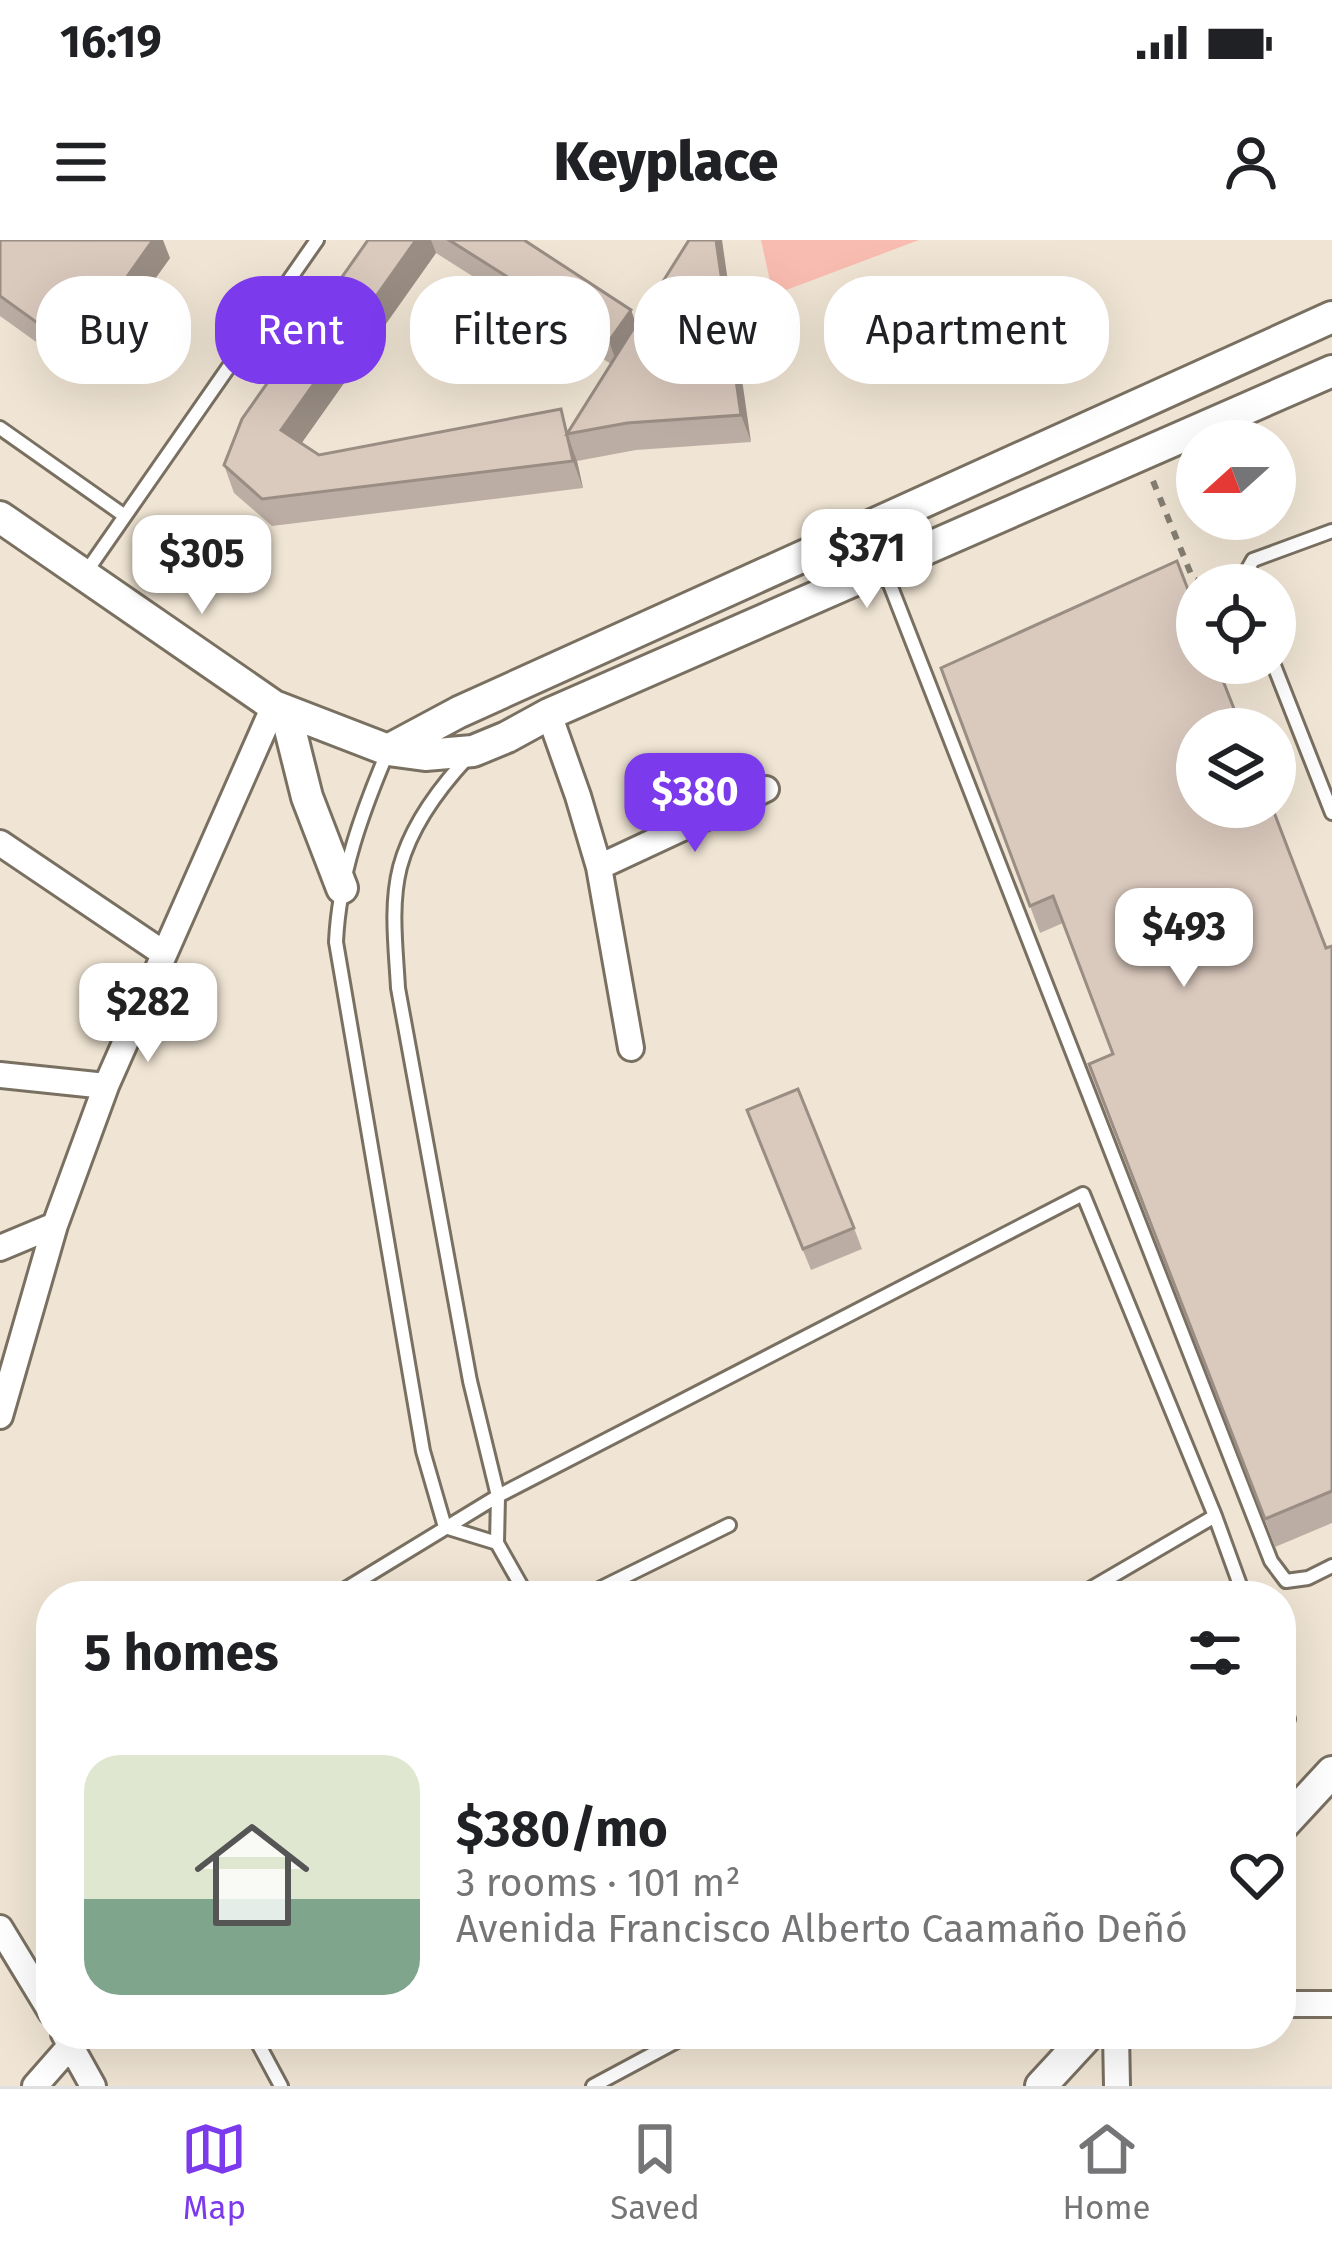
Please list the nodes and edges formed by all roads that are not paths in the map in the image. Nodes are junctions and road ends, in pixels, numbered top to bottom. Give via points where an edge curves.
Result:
1 (317, 240) edge
2 (1332, 317) edge
3 (1332, 371) edge
4 (0, 428) edge
5 (125, 515) junction
6 (0, 517) edge
7 (1332, 531) edge
8 (1251, 564) edge
9 (883, 568) junction
10 (83, 576) junction
11 (1281, 684) edge
12 (280, 710) junction
13 (549, 714) junction
14 (388, 750) junction
15 (473, 752) junction
16 (766, 788) dead end
17 (1332, 813) edge
18 (0, 843) edge
19 (598, 867) junction
20 (342, 888) junction
21 (163, 953) junction
22 (631, 1048) dead end
23 (0, 1075) edge
24 (106, 1086) junction
25 (56, 1226) junction
26 (0, 1248) edge
27 (0, 1417) edge
28 (498, 1496) junction
29 (1215, 1516) junction
30 (729, 1525) dead end
31 (446, 1527) junction
32 (497, 1543) junction
33 (1332, 1566) edge
34 (358, 1581) edge
35 (518, 1581) edge
36 (615, 1581) edge
37 (1104, 1581) edge
38 (1239, 1581) edge
39 (1332, 1772) edge
40 (1296, 1811) edge
41 (0, 1928) edge
42 (36, 1987) edge
43 (1296, 2004) edge
44 (1332, 2004) edge
45 (61, 2049) edge
46 (73, 2049) edge
47 (261, 2049) edge
48 (662, 2049) edge
49 (1075, 2049) edge
50 (1117, 2049) edge
51 (621, 2071) junction
52 (35, 2086) edge
53 (93, 2086) edge
54 (281, 2086) edge
55 (593, 2086) edge
56 (627, 2086) edge
57 (1041, 2086) edge
58 (1118, 2086) edge

1 - 5 lane
2 - 14 street
3 - 9 street
4 - 5 lane
5 - 10 lane
6 - 10 street
7 - 8 lane
9 - 13 street
9 - 33 lane via 1271,1561 1286,1581
10 - 12 street
11 - 17 lane
12 - 14 street
12 - 20 street
12 - 21 street
13 - 15 street
13 - 19 street
14 - 15 street
14 - 20 lane
15 - 28 lane via 409,843 394,930 470,1381
16 - 19 street
18 - 21 street
19 - 22 street
20 - 31 lane via 337,942 423,1451
21 - 24 street
23 - 24 street
24 - 25 street
25 - 26 street
25 - 27 street
28 - 29 lane via 1083,1194
28 - 31 lane
28 - 32 lane
29 - 37 lane
29 - 38 lane
30 - 36 lane
31 - 32 lane
31 - 34 lane
32 - 35 lane
39 - 40 street
41 - 42 street
43 - 44 street
45 - 52 street
46 - 53 street
47 - 54 lane
48 - 51 lane
49 - 57 street
50 - 58 street
51 - 55 lane
51 - 56 lane

